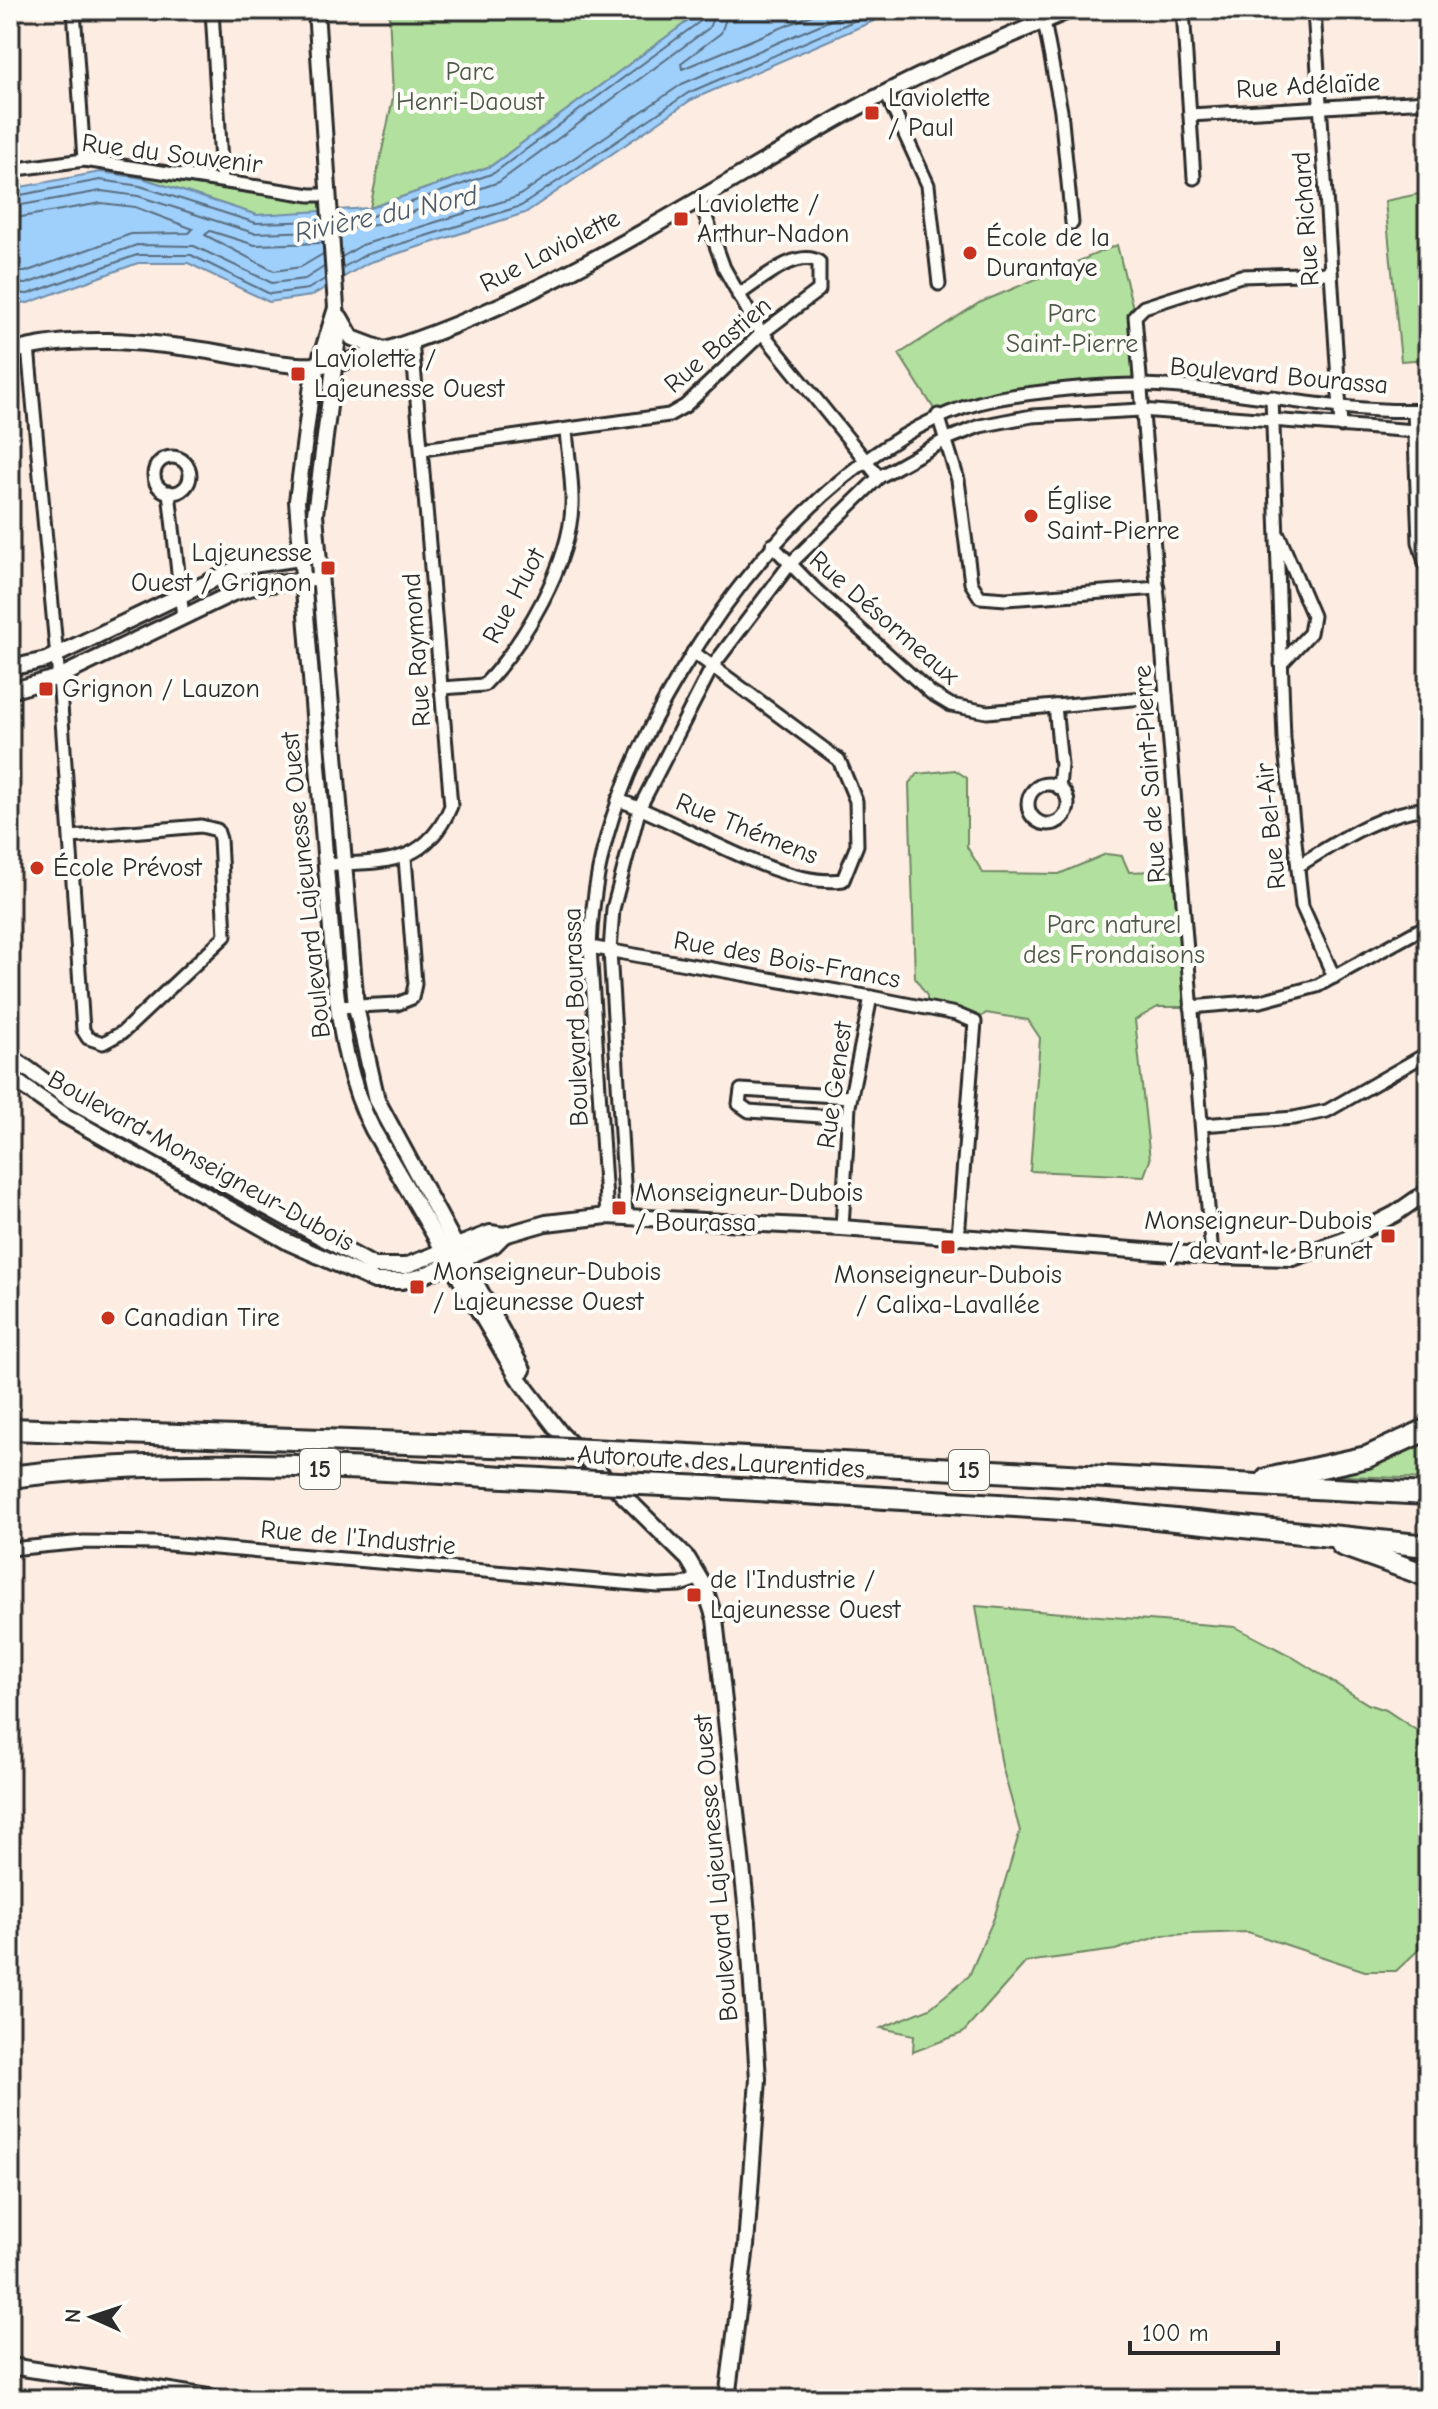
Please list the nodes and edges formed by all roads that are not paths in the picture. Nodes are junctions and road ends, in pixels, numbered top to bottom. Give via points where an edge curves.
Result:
1 (74, 10) edge
2 (212, 10) edge
3 (316, 10) edge
4 (1070, 10) edge
5 (1183, 10) edge
6 (1314, 10) edge
7 (1044, 21) junction
8 (886, 93) junction
9 (1428, 101) edge
10 (1320, 108) junction
11 (1190, 115) junction
12 (84, 160) junction
13 (10, 170) edge
14 (1194, 178) dead end
15 (222, 180) junction
16 (328, 195) junction
17 (699, 198) junction
18 (1072, 223) dead end
19 (1331, 273) junction
20 (939, 284) dead end
21 (738, 295) junction
22 (336, 302) junction
23 (762, 333) junction
24 (412, 341) junction
25 (28, 347) junction
26 (384, 350) junction
27 (10, 352) edge
28 (334, 364) junction
29 (317, 365) junction
30 (1139, 385) junction
31 (1030, 394) junction
32 (1272, 397) junction
33 (1339, 405) junction
34 (1141, 410) junction
35 (1428, 410) edge
36 (1414, 411) junction
37 (938, 415) junction
38 (1032, 416) junction
39 (1273, 420) junction
40 (1341, 426) junction
41 (566, 431) junction
42 (1428, 432) edge
43 (1415, 433) junction
44 (947, 439) junction
45 (423, 449) junction
46 (865, 461) junction
47 (879, 477) junction
48 (169, 492) dead end
49 (1277, 532) junction
50 (1423, 542) edge
51 (772, 545) junction
52 (319, 556) junction
53 (300, 558) junction
54 (790, 564) junction
55 (1428, 573) edge
56 (321, 579) junction
57 (302, 581) junction
58 (1158, 588) junction
59 (179, 594) junction
60 (183, 617) junction
61 (693, 652) junction
62 (56, 654) junction
63 (1281, 664) junction
64 (712, 667) junction
65 (10, 668) edge
66 (59, 677) junction
67 (442, 688) junction
68 (10, 691) edge
69 (1166, 696) junction
70 (1055, 706) junction
71 (1059, 788) dead end
72 (618, 800) junction
73 (640, 807) junction
74 (1428, 808) edge
75 (71, 837) junction
76 (405, 858) junction
77 (344, 864) junction
78 (325, 865) junction
79 (1298, 866) junction
80 (1428, 925) edge
81 (590, 947) junction
82 (610, 951) junction
83 (1334, 977) junction
84 (871, 997) junction
85 (338, 1007) junction
86 (356, 1007) junction
87 (1191, 1007) junction
88 (1428, 1053) edge
89 (10, 1056) edge
90 (10, 1077) edge
91 (850, 1097) junction
92 (848, 1118) junction
93 (1202, 1125) junction
94 (1428, 1191) edge
95 (1428, 1204) edge
96 (1395, 1214) junction
97 (607, 1216) junction
98 (626, 1216) junction
99 (842, 1228) junction
100 (958, 1237) junction
101 (454, 1255) junction
102 (1212, 1256) junction
103 (10, 1426) edge
104 (1428, 1429) edge
105 (10, 1470) edge
106 (65, 1470) junction
107 (10, 1477) edge
108 (1236, 1485) junction
109 (1428, 1494) edge
110 (1308, 1533) junction
111 (1428, 1546) edge
112 (10, 1549) edge
113 (1428, 1576) edge
114 (700, 1578) junction
115 (10, 2366) edge
116 (726, 2394) edge
117 (221, 2399) edge

1 - 12 street
2 - 15 street
3 - 16 street, Boulevard Lajeunesse Ouest
4 - 7 street, Rue Laviolette
5 - 11 street
6 - 10 street, Rue Richard
7 - 8 street, Rue Laviolette
7 - 18 street via 1061,111
8 - 17 street, Rue Laviolette
8 - 20 street via 928,185
9 - 10 street, Rue Adélaïde
10 - 11 street, Rue Adélaïde
10 - 19 street, Rue Richard
11 - 14 street
12 - 13 street, Rue du Souvenir
12 - 15 street, Rue du Souvenir
15 - 16 street, Rue du Souvenir
16 - 22 street, Boulevard Lajeunesse Ouest
17 - 21 street
17 - 24 street, Rue Laviolette via 551,284
19 - 30 street, Rue de Saint-Pierre via 1241,276 1144,307 1135,316 1134,328
19 - 33 street, Rue Richard
21 - 23 street
21 - 23 street, Rue Bastien via 797,258 819,262 819,290
22 - 26 street via 352,338
22 - 28 street, Boulevard Lajeunesse Ouest
22 - 29 street, Boulevard Lajeunesse Ouest
23 - 41 street, Rue Bastien via 669,415
23 - 46 street
24 - 26 street, Rue Laviolette
24 - 45 street, Rue Raymond
25 - 27 street, Rue Laviolette
25 - 29 street, Rue Laviolette via 130,343
25 - 62 street
26 - 28 street, Rue Laviolette
28 - 29 street, Rue Laviolette
28 - 52 street, Boulevard Lajeunesse Ouest via 316,497
29 - 53 street, Boulevard Lajeunesse Ouest via 297,501
30 - 31 street, Boulevard Bourassa
30 - 32 street, Boulevard Bourassa
30 - 34 street, Rue de Saint-Pierre
31 - 37 street, Boulevard Bourassa
31 - 38 street
32 - 33 street, Boulevard Bourassa
32 - 39 street, Rue Bel-Air
33 - 36 street, Boulevard Bourassa
33 - 40 street, Rue Richard
34 - 38 street, Boulevard Bourassa
34 - 39 street, Boulevard Bourassa
34 - 58 street, Rue de Saint-Pierre
35 - 36 street, Boulevard Bourassa
36 - 43 street
37 - 44 street
37 - 46 street, Boulevard Bourassa
38 - 44 street, Boulevard Bourassa via 994,422
39 - 40 street, Boulevard Bourassa
39 - 49 street, Rue Bel-Air
40 - 43 street, Boulevard Bourassa
41 - 45 street, Rue Bastien
41 - 67 street, Rue Huot via 572,506 563,555 536,611 484,685
42 - 43 street, Boulevard Bourassa
43 - 50 street
44 - 47 street, Boulevard Bourassa
44 - 58 street via 958,480 971,583 980,597
45 - 67 street, Rue Raymond
46 - 47 street
46 - 51 street, Boulevard Bourassa
47 - 54 street, Boulevard Bourassa
48 - 59 street
49 - 63 street, Rue Bel-Air
49 - 63 street, Rue Bel-Air via 1313,616 1310,633
50 - 55 street
51 - 54 street, Rue Désormeaux
51 - 61 street, Boulevard Bourassa
52 - 53 street
52 - 56 street, Boulevard Lajeunesse Ouest
53 - 57 street, Boulevard Lajeunesse Ouest
53 - 59 street via 240,567
54 - 64 street, Boulevard Bourassa
54 - 70 street, Rue Désormeaux via 931,693 951,705 987,712
56 - 57 street
56 - 77 street, Boulevard Lajeunesse Ouest
57 - 60 street via 246,589
57 - 78 street, Boulevard Lajeunesse Ouest
58 - 69 street, Rue de Saint-Pierre
59 - 60 street
59 - 62 street
60 - 66 street
61 - 64 street, Rue Thémens
61 - 72 street, Boulevard Bourassa
62 - 65 street
62 - 66 street
63 - 79 street, Rue Bel-Air
64 - 73 street, Boulevard Bourassa
64 - 73 street, Rue Thémens via 839,760 856,801 857,845 843,880 822,883 786,874
66 - 68 street
66 - 75 street
67 - 76 street, Rue Raymond via 451,806 435,832
69 - 70 street, Rue Désormeaux
69 - 87 street, Rue de Saint-Pierre
70 - 71 street
72 - 73 street, Rue Thémens
72 - 81 street, Boulevard Bourassa via 591,906
73 - 82 street, Boulevard Bourassa via 613,909
74 - 79 street via 1394,813
75 - 75 street via 201,826 217,830 226,927 218,944 113,1040 95,1041 83,1030
76 - 77 street
76 - 86 street via 415,991 406,1003
77 - 78 street
77 - 86 street, Boulevard Lajeunesse Ouest
78 - 85 street, Boulevard Lajeunesse Ouest
79 - 83 street, Rue Bel-Air via 1302,906
80 - 83 street
81 - 82 street, Rue des Bois-Francs
81 - 97 street, Boulevard Bourassa
82 - 84 street, Rue des Bois-Francs
82 - 98 street, Boulevard Bourassa
83 - 87 street via 1261,1001
84 - 91 street, Rue Genest
84 - 100 street, Rue des Bois-Francs via 975,1022
85 - 86 street
85 - 101 street, Boulevard Lajeunesse Ouest via 364,1113
86 - 101 street, Boulevard Lajeunesse Ouest via 377,1100
87 - 93 street, Rue de Saint-Pierre
88 - 93 street via 1327,1111
89 - 101 street, Boulevard Monseigneur-Dubois via 71,1100 360,1260 388,1268
90 - 101 street, Boulevard Monseigneur-Dubois via 76,1123 360,1277 402,1281
91 - 92 street, Rue Genest
91 - 92 street via 741,1090 739,1104 749,1111
92 - 99 street, Rue Genest
93 - 102 street, Rue de Saint-Pierre
94 - 96 street, Boulevard Monseigneur-Dubois
95 - 96 street, Boulevard Monseigneur-Dubois
96 - 102 street, Boulevard Monseigneur-Dubois via 1308,1255
97 - 98 street, Boulevard Monseigneur-Dubois
97 - 101 street, Boulevard Monseigneur-Dubois via 490,1233
98 - 99 street, Boulevard Monseigneur-Dubois
99 - 100 street, Boulevard Monseigneur-Dubois
100 - 102 street, Boulevard Monseigneur-Dubois
101 - 114 street, Boulevard Lajeunesse Ouest via 535,1400 561,1434 680,1551
103 - 108 highway, Autoroute des Laurentides / 15, bridge
104 - 108 highway via 1356,1460
105 - 106 highway
106 - 107 highway, Autoroute des Laurentides / 15
106 - 110 highway, Autoroute des Laurentides / 15, bridge via 225,1465 707,1487 1034,1507
108 - 109 highway, Autoroute des Laurentides / 15
110 - 111 highway, Autoroute des Laurentides / 15
110 - 113 highway
112 - 114 street, Rue de l'Industrie via 156,1543 658,1586
114 - 116 street, Boulevard Lajeunesse Ouest via 717,1633 755,1997 758,2079 746,2246
115 - 117 street

